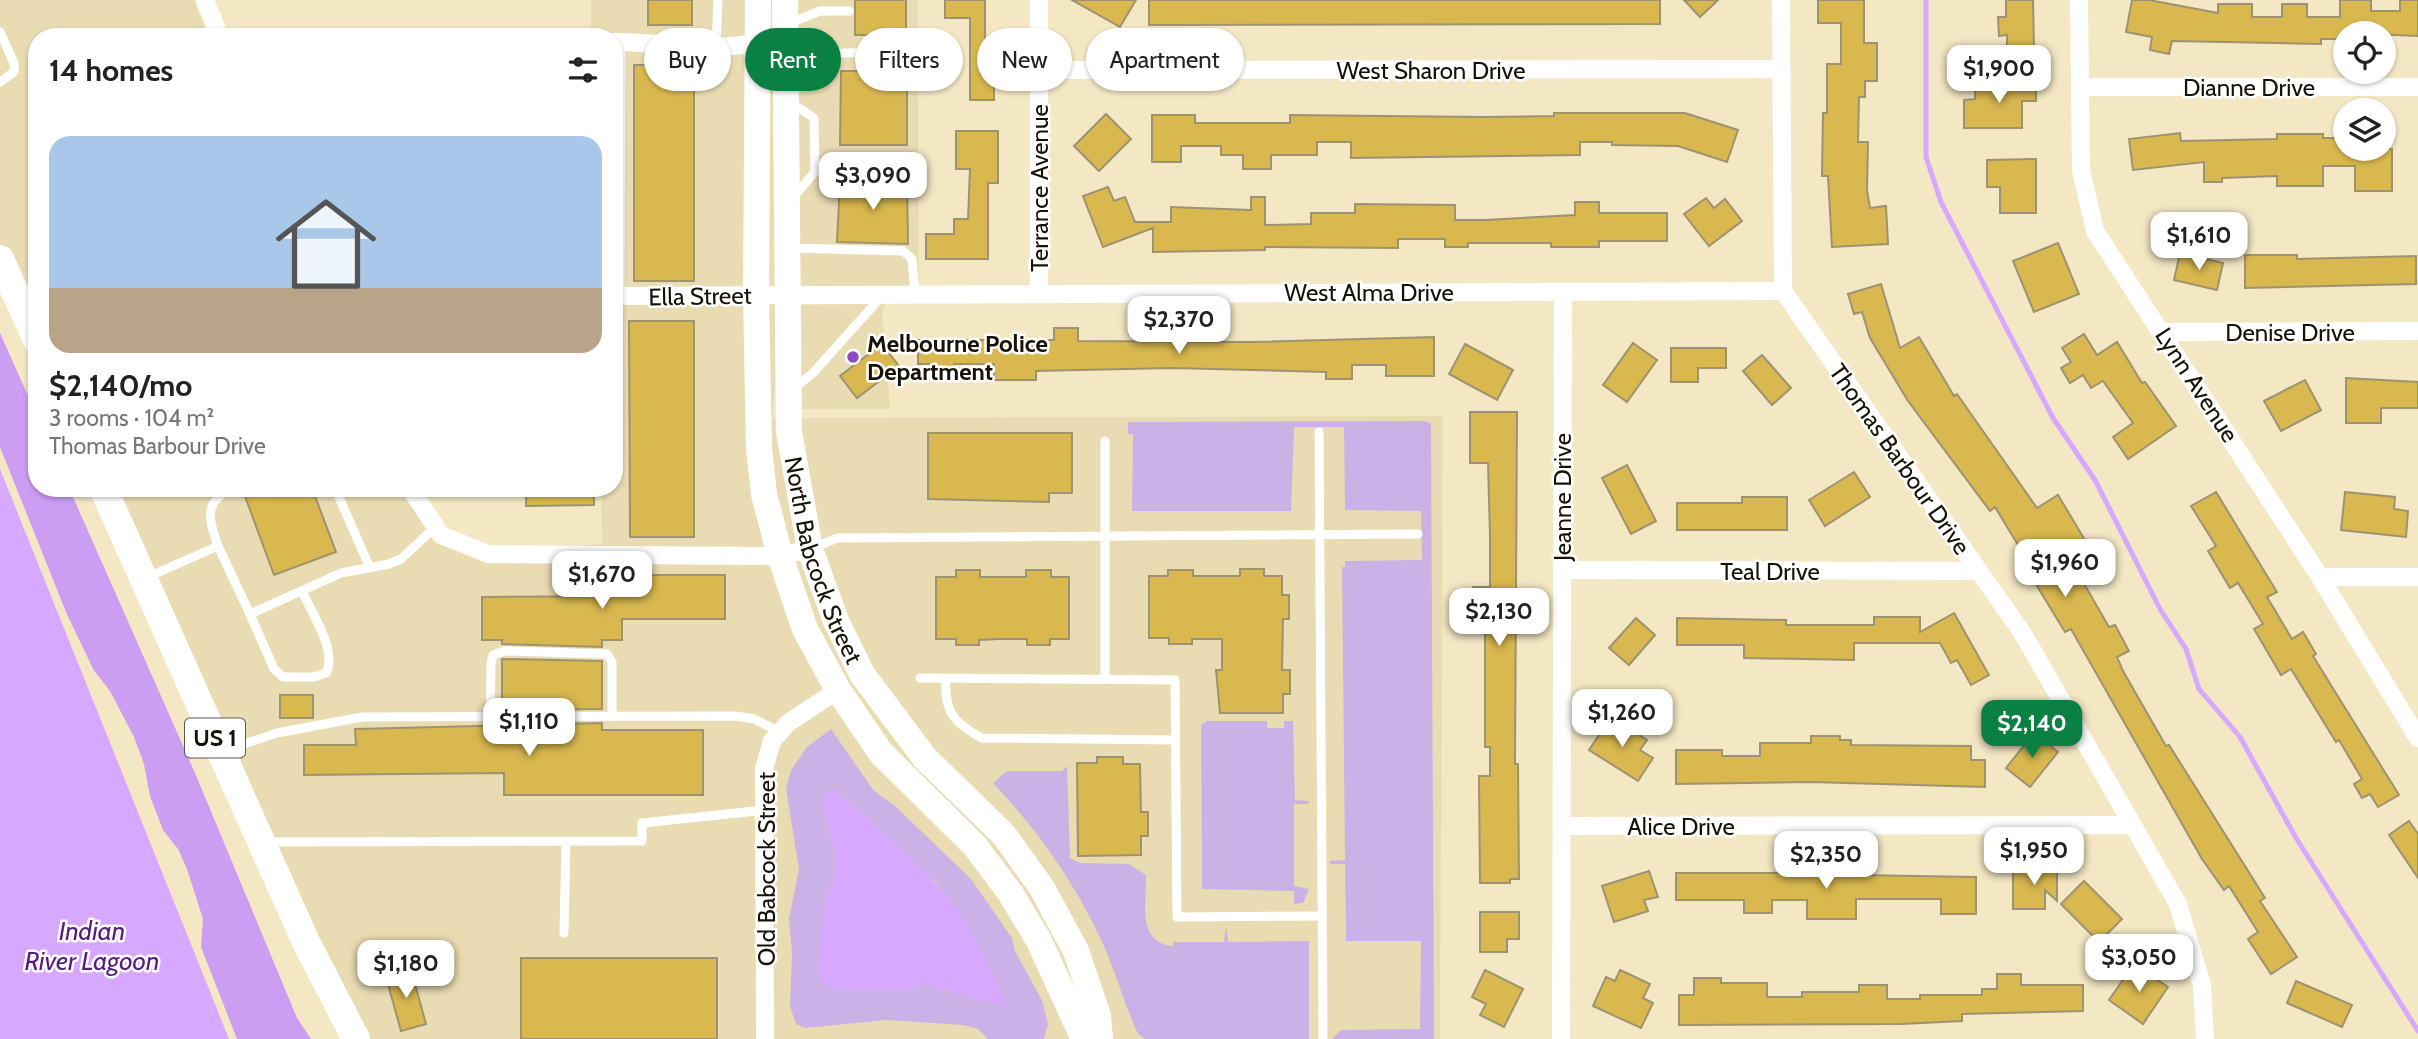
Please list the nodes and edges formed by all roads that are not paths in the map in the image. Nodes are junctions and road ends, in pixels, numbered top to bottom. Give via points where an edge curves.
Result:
1 (205, 0) edge
2 (718, 0) edge
3 (758, 0) edge
4 (1039, 0) edge
5 (1781, 0) edge
6 (2079, 0) edge
7 (849, 11) dead end
8 (785, 13) edge
9 (216, 28) edge
10 (717, 28) edge
11 (758, 28) edge
12 (772, 28) edge
13 (1039, 28) edge
14 (0, 32) edge
15 (623, 42) edge
16 (644, 43) edge
17 (1780, 69) junction
18 (1072, 70) edge
19 (0, 82) edge
20 (2080, 87) junction
21 (2418, 87) edge
22 (758, 91) edge
23 (785, 91) edge
24 (1040, 91) edge
25 (786, 248) junction
26 (0, 259) edge
27 (1783, 291) junction
28 (1039, 292) junction
29 (1563, 292) junction
30 (884, 294) junction
31 (915, 294) junction
32 (28, 295) edge
33 (755, 295) junction
34 (787, 295) junction
35 (623, 296) edge
36 (2418, 331) edge
37 (2163, 332) junction
38 (789, 392) junction
39 (1320, 432) dead end
40 (1105, 441) dead end
41 (107, 497) edge
42 (219, 497) edge
43 (339, 497) edge
44 (416, 497) edge
45 (435, 527) junction
46 (1418, 534) dead end
47 (1322, 535) junction
48 (1106, 536) junction
49 (218, 546) junction
50 (810, 549) junction
51 (780, 556) junction
52 (370, 568) junction
53 (1562, 570) junction
54 (1978, 571) junction
55 (2320, 577) junction
56 (2418, 577) edge
57 (144, 579) junction
58 (302, 591) junction
59 (250, 614) junction
60 (920, 678) dead end
61 (946, 678) junction
62 (1105, 680) junction
63 (838, 690) junction
64 (612, 716) junction
65 (490, 717) junction
66 (780, 732) junction
67 (2418, 738) edge
68 (1175, 740) junction
69 (220, 752) junction
70 (765, 810) junction
71 (2133, 825) junction
72 (1564, 827) junction
73 (566, 841) junction
74 (261, 842) junction
75 (1322, 916) junction
76 (564, 933) dead end
77 (1066, 1006) junction
78 (356, 1039) edge
79 (765, 1039) edge
80 (1065, 1039) edge
81 (1084, 1039) edge
82 (1100, 1039) edge
83 (1323, 1039) edge
84 (1561, 1039) edge
85 (2206, 1039) edge

1 - 9 street
2 - 10 lane
3 - 11 main road, North Babcock Street
4 - 13 street, Terrance Avenue
5 - 17 street
6 - 20 street, Lynn Avenue
7 - 8 lane
8 - 12 street
14 - 19 lane via 14,72
15 - 16 street
17 - 18 street, West Sharon Drive
17 - 27 street
20 - 21 street, Dianne Drive
20 - 37 street, Lynn Avenue via 2081,170 2095,231
22 - 33 main road, North Babcock Street
23 - 25 main road, North Babcock Street
24 - 28 street, Terrance Avenue
25 - 31 lane via 903,251 912,258
25 - 34 main road, North Babcock Street
26 - 32 main road
27 - 29 street, West Alma Drive
27 - 54 street, Thomas Barbour Drive
28 - 29 street, West Alma Drive
28 - 31 street, West Alma Drive
29 - 53 street, Jeanne Drive
30 - 31 street, West Alma Drive
30 - 34 street, West Alma Drive
30 - 38 lane via 813,373
33 - 34 street, Ella Street
33 - 35 street, Ella Street
33 - 51 main road, North Babcock Street via 759,448 764,494
34 - 38 main road, North Babcock Street
36 - 37 street, Denise Drive
37 - 55 street, Lynn Avenue
38 - 50 main road, North Babcock Street via 789,432
39 - 47 lane
40 - 48 lane
41 - 57 main road, US 1
42 - 49 lane via 210,512
43 - 52 lane
44 - 45 street
45 - 51 street via 441,535 488,554
45 - 52 lane via 401,559
46 - 47 lane
47 - 48 lane
47 - 75 lane
48 - 50 lane via 837,538
48 - 62 lane
49 - 57 lane
49 - 59 lane
50 - 51 street
50 - 82 main road, North Babcock Street via 836,621 862,674 924,757 1004,835 1042,888 1076,951 1098,1016
51 - 63 main road, North Babcock Street via 805,629
52 - 58 lane via 341,573
53 - 54 street, Teal Drive
53 - 72 street, Jeanne Drive
54 - 71 street, Thomas Barbour Drive via 2023,634
55 - 56 street
55 - 67 street, Lynn Avenue
57 - 69 main road, US 1
58 - 59 lane
58 - 59 lane via 329,654 326,673 283,677 274,669
60 - 61 lane
61 - 62 lane
61 - 68 lane via 945,701 956,722 982,738
62 - 68 lane via 1175,680
63 - 66 street, Old Babcock Street
63 - 77 main road, North Babcock Street via 881,753 975,846 1011,894 1039,941
64 - 65 lane
64 - 65 lane via 612,662 607,654 504,651 494,655 491,663
64 - 66 lane via 736,716
65 - 69 lane via 362,717 277,733
66 - 70 street, Old Babcock Street via 772,741 764,769
68 - 75 lane via 1177,917
69 - 74 main road, US 1
70 - 73 lane via 642,823 642,841
70 - 79 street, Old Babcock Street
71 - 72 street, Alice Drive
71 - 85 street, Thomas Barbour Drive via 2178,904 2202,985
72 - 84 street, Jeanne Drive
73 - 74 lane
73 - 76 lane
74 - 78 main road, US 1
75 - 83 lane
77 - 80 main road
77 - 81 main road, North Babcock Street

